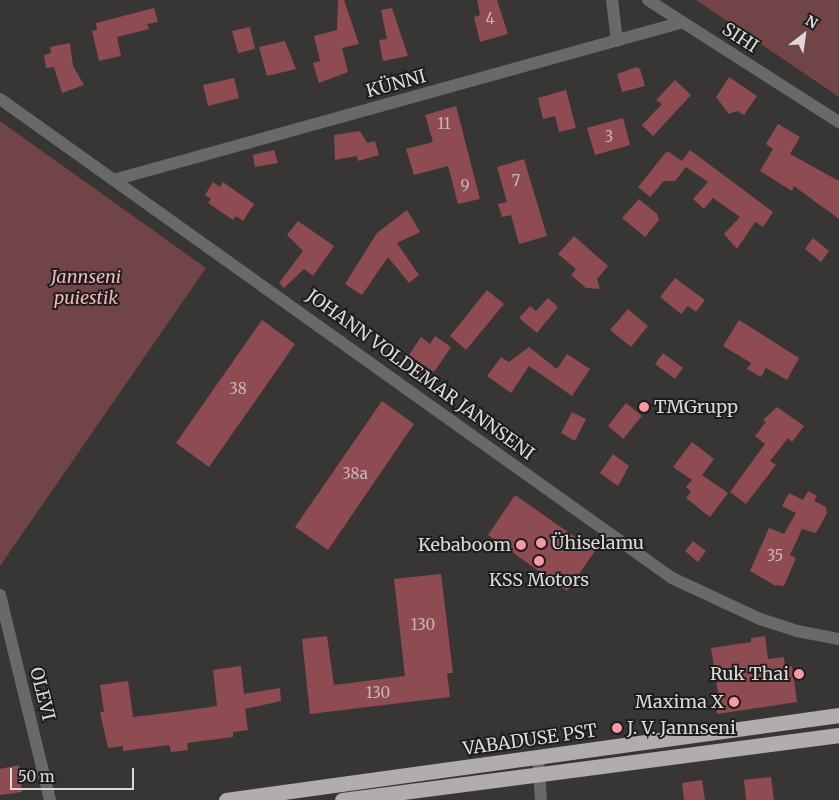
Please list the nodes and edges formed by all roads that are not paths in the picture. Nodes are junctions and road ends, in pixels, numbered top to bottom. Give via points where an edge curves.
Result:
1 (612, 0) edge
2 (648, 0) edge
3 (683, 22) junction
4 (617, 41) junction
5 (0, 99) edge
6 (839, 122) edge
7 (117, 179) junction
8 (0, 595) edge
9 (839, 638) edge
10 (839, 715) edge
11 (839, 735) edge
12 (538, 758) junction
13 (540, 774) junction
14 (50, 800) edge
15 (226, 800) edge
16 (342, 800) edge
17 (541, 800) edge

1 - 4 street
2 - 3 street, SIHI
3 - 4 street, KÜNNI
3 - 6 street, SIHI
4 - 7 street, KÜNNI
5 - 7 street, JOHANN VOLDEMAR JANNSENI
7 - 9 street, JOHANN VOLDEMAR JANNSENI via 672,578 760,619 797,631
8 - 14 street, OLEVI
10 - 12 highway, VABADUSE PST
11 - 13 highway, VABADUSE PST
12 - 13 street
12 - 15 highway, VABADUSE PST
13 - 16 highway, VABADUSE PST
13 - 17 street

